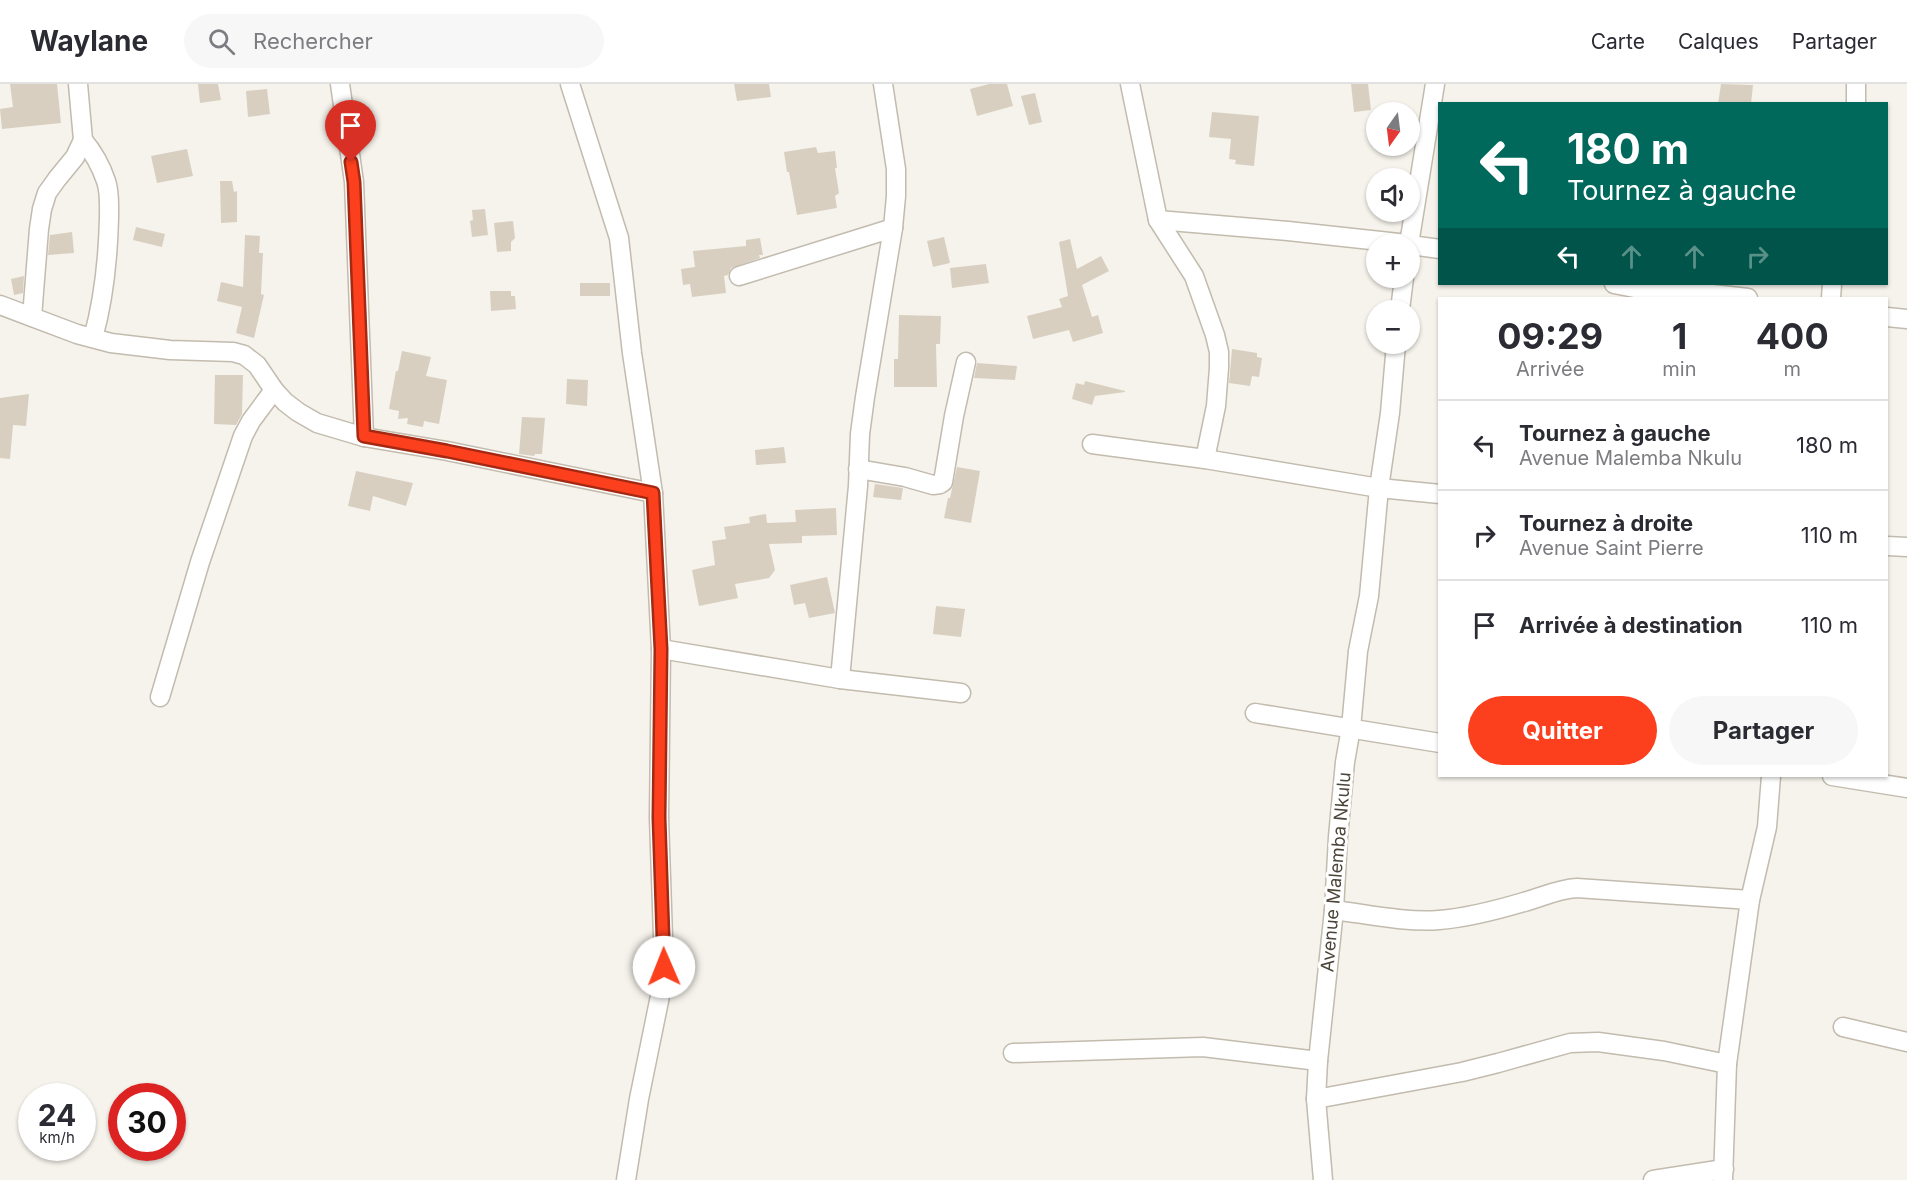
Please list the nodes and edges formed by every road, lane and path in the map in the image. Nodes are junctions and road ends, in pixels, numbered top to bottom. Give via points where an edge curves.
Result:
1 (78, 84) edge
2 (340, 84) edge
3 (570, 84) edge
4 (883, 84) edge
5 (1130, 84) edge
6 (1435, 84) edge
7 (1856, 84) edge
8 (1856, 102) edge
9 (83, 140) junction
10 (1158, 220) junction
11 (893, 228) junction
12 (1411, 234) edge
13 (1366, 240) edge
14 (1420, 246) edge
15 (1438, 249) edge
16 (739, 276) dead end
17 (1619, 285) edge
18 (1739, 297) edge
19 (0, 305) edge
20 (32, 317) junction
21 (1888, 317) edge
22 (1907, 319) edge
23 (93, 338) junction
24 (1395, 354) edge
25 (966, 362) dead end
26 (274, 390) junction
27 (364, 436) junction
28 (1092, 444) dead end
29 (1205, 459) junction
30 (858, 469) junction
31 (1379, 488) junction
32 (653, 493) junction
33 (1438, 494) edge
34 (1888, 546) edge
35 (1907, 547) edge
36 (661, 649) junction
37 (840, 679) junction
38 (961, 693) dead end
39 (160, 697) dead end
40 (1255, 713) dead end
41 (1351, 728) junction
42 (1438, 743) edge
43 (1771, 777) edge
44 (1838, 777) edge
45 (1907, 788) edge
46 (1750, 900) junction
47 (1334, 909) junction
48 (1843, 1027) dead end
49 (1907, 1042) edge
50 (1012, 1053) dead end
51 (1318, 1061) junction
52 (1727, 1065) junction
53 (1316, 1099) junction
54 (1724, 1174) edge
55 (626, 1180) edge
56 (1323, 1180) edge
57 (1653, 1180) edge

1 - 9 street
2 - 27 street via 354,182
3 - 32 street via 619,238
4 - 11 street via 896,169
5 - 10 street
6 - 12 street
7 - 8 street
9 - 20 street via 47,193 42,209
9 - 23 street via 107,182 109,198 109,245
10 - 13 street
10 - 29 street via 1194,276 1219,352 1216,406
11 - 16 street
11 - 30 street via 865,397
14 - 15 street
17 - 18 street via 1665,294
19 - 20 street
20 - 23 street
21 - 22 street
23 - 26 street via 170,350 244,355 257,365
24 - 31 street, Avenue Malemba Nkulu
25 - 30 street via 943,482 933,485
26 - 27 street via 317,423
26 - 39 street via 243,436
27 - 32 street
28 - 29 street
29 - 31 street
30 - 37 street
31 - 33 street
31 - 41 street, Avenue Malemba Nkulu
32 - 36 street
34 - 35 street
36 - 37 street
36 - 55 street via 659,818 664,967
37 - 38 street
40 - 41 street
41 - 42 street
41 - 47 street, Avenue Malemba Nkulu
43 - 46 street via 1767,827
44 - 45 street
46 - 47 street via 1566,888 1526,902 1440,920
46 - 52 street
47 - 51 street, Avenue Malemba Nkulu
48 - 49 street
50 - 51 street via 1203,1047
51 - 53 street, Avenue Malemba Nkulu
52 - 53 street via 1664,1051 1598,1042 1570,1043 1471,1070
52 - 54 street
53 - 56 street, Avenue Malemba Nkulu
54 - 57 street

